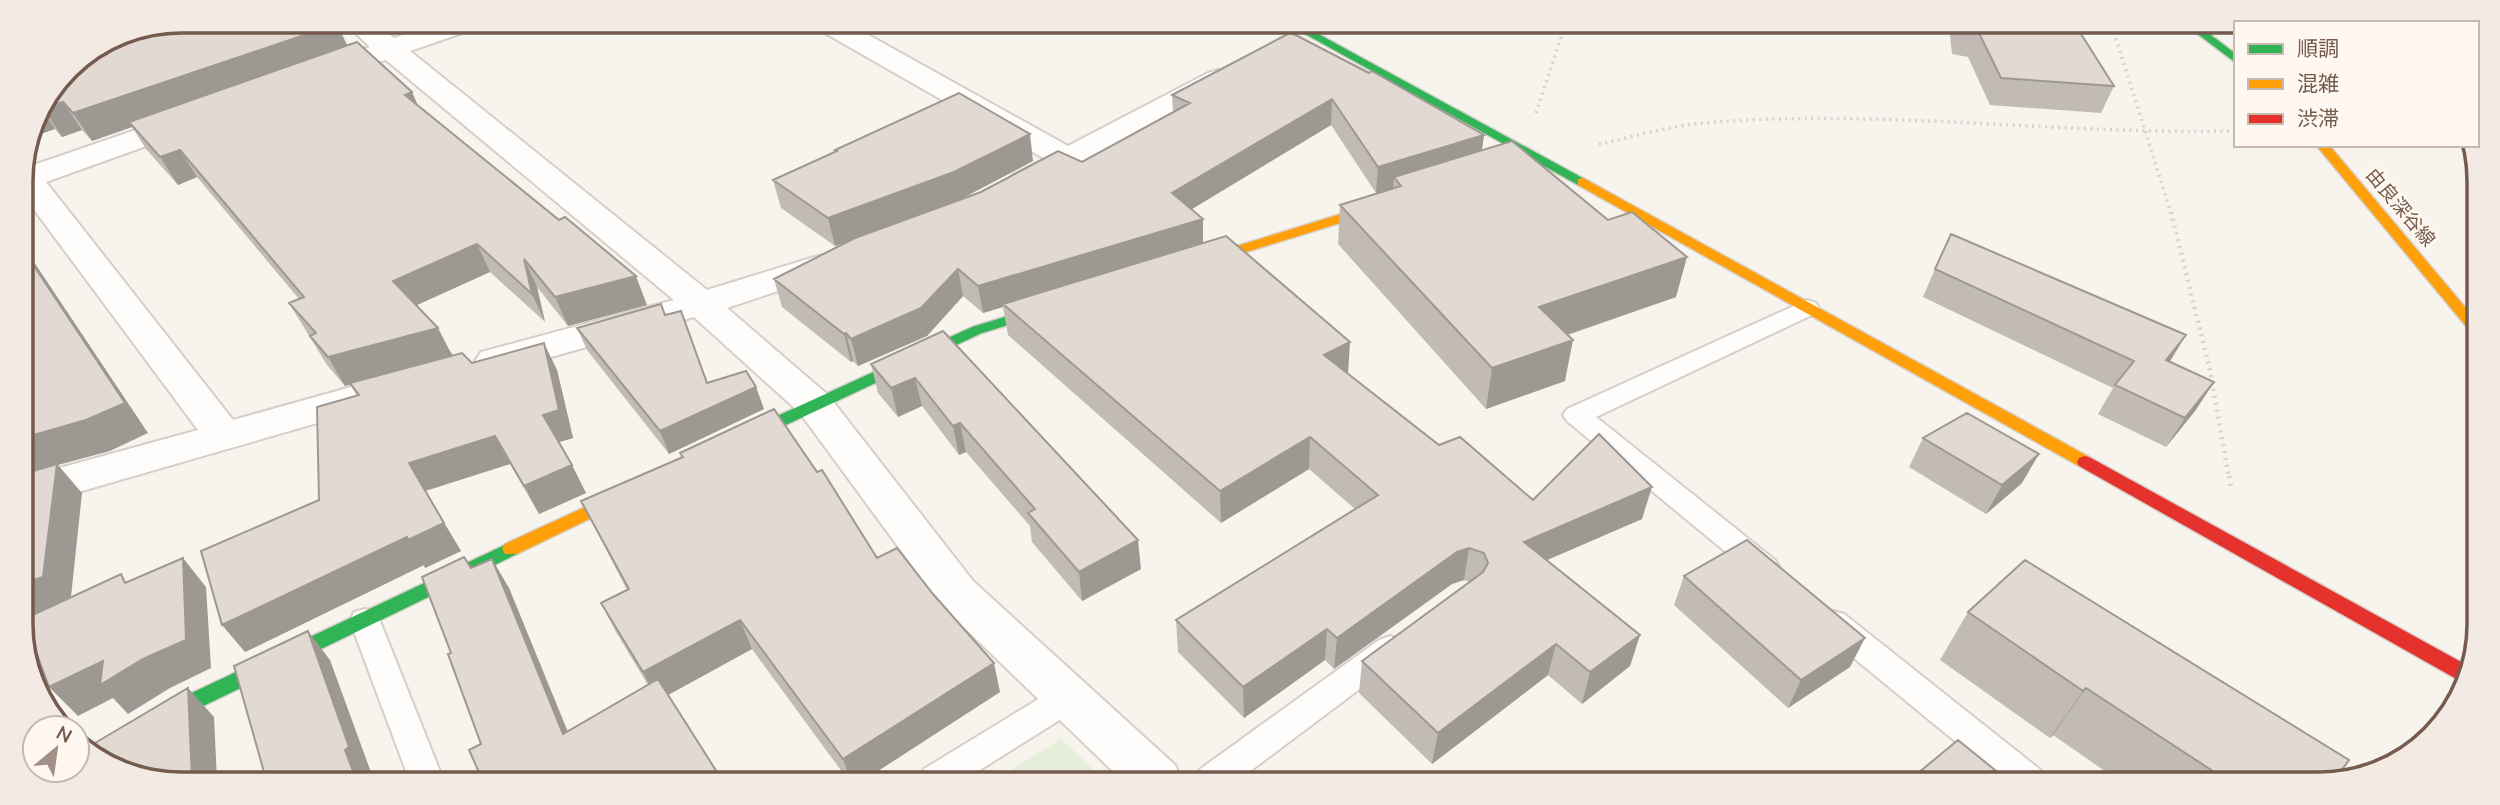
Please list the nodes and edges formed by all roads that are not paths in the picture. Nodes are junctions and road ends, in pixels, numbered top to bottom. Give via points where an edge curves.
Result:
1 (2201, 33) edge
2 (372, 34) edge
3 (434, 34) edge
4 (847, 34) edge
5 (1281, 42) edge
6 (392, 49) junction
7 (2234, 58) edge
8 (340, 67) edge
9 (209, 114) edge
10 (2324, 147) edge
11 (1538, 157) junction
12 (1068, 159) junction
13 (1519, 164) edge
14 (34, 175) edge
15 (34, 192) edge
16 (1411, 197) edge
17 (994, 198) edge
18 (851, 256) edge
19 (1174, 270) edge
20 (1069, 302) edge
21 (701, 304) junction
22 (1807, 308) junction
23 (2467, 318) edge
24 (462, 369) edge
25 (396, 388) edge
26 (814, 404) junction
27 (223, 435) junction
28 (714, 452) edge
29 (652, 482) edge
30 (33, 490) edge
31 (1781, 582) edge
32 (1814, 608) edge
33 (365, 621) junction
34 (1409, 635) edge
35 (2459, 671) edge
36 (1066, 699) junction
37 (135, 736) edge
38 (2016, 771) edge
39 (423, 772) edge
40 (949, 772) edge
41 (1147, 772) edge
42 (1224, 772) edge

1 - 7 street
2 - 6 street
3 - 6 street
4 - 12 street
5 - 11 street
5 - 12 street
6 - 8 street
6 - 21 street
9 - 14 street
10 - 23 street, 由良深谷線
11 - 13 street
11 - 22 street
12 - 17 street
15 - 27 street
16 - 19 street
18 - 21 street
20 - 26 street via 977,330
21 - 24 street
21 - 26 street
22 - 31 lane via 1576,415
22 - 35 street
25 - 27 street
26 - 28 street
26 - 36 street via 957,593
27 - 30 street
29 - 33 street
32 - 38 lane
33 - 37 street via 188,704
33 - 39 lane
34 - 42 lane
36 - 40 lane
36 - 41 street

